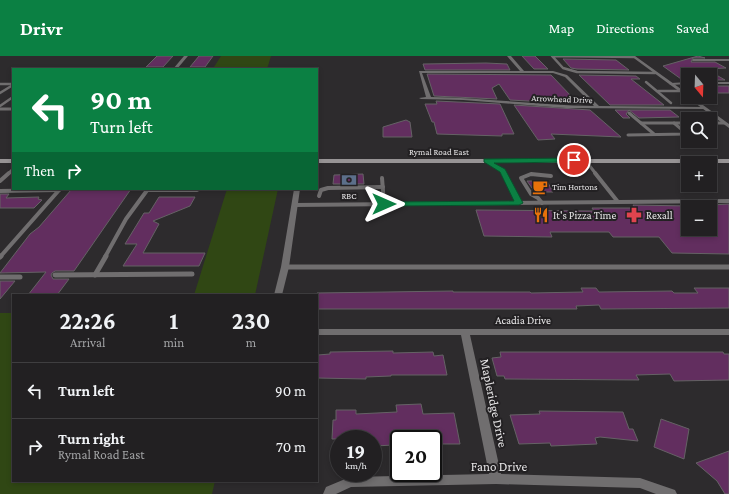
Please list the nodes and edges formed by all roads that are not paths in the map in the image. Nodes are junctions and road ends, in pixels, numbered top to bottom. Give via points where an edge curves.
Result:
1 (186, 56) edge
2 (509, 56) edge
3 (633, 56) edge
4 (693, 60) dead end
5 (729, 60) edge
6 (176, 68) edge
7 (523, 72) junction
8 (655, 73) junction
9 (646, 82) dead end
10 (717, 83) edge
11 (0, 84) edge
12 (12, 84) edge
13 (671, 84) junction
14 (681, 84) edge
15 (728, 84) edge
16 (12, 85) edge
17 (658, 91) junction
18 (681, 91) joint
19 (0, 94) edge
20 (12, 98) edge
21 (422, 98) dead end
22 (429, 98) junction
23 (671, 103) dead end
24 (698, 104) edge
25 (0, 107) edge
26 (599, 108) junction
27 (703, 108) junction
28 (12, 109) edge
29 (629, 113) dead end
30 (724, 121) edge
31 (641, 123) junction
32 (674, 123) junction
33 (681, 123) edge
34 (729, 126) edge
35 (654, 134) junction
36 (628, 135) dead end
37 (585, 160) junction
38 (0, 161) edge
39 (12, 161) edge
40 (318, 161) edge
41 (486, 161) junction
42 (729, 161) edge
43 (12, 170) edge
44 (551, 176) dead end
45 (382, 178) dead end
46 (0, 181) edge
47 (383, 187) junction
48 (0, 190) edge
49 (60, 190) edge
50 (148, 190) edge
51 (197, 190) dead end
52 (297, 190) edge
53 (320, 196) dead end
54 (729, 201) edge
55 (618, 202) junction
56 (519, 203) junction
57 (542, 203) junction
58 (384, 204) junction
59 (294, 205) junction
60 (0, 257) edge
61 (285, 267) junction
62 (729, 267) edge
63 (192, 274) dead end
64 (55, 275) dead end
65 (95, 275) junction
66 (20, 277) dead end
67 (0, 278) edge
68 (278, 294) edge
69 (318, 332) edge
70 (465, 332) junction
71 (729, 332) edge
72 (496, 479) junction
73 (329, 494) edge
74 (671, 494) edge

1 - 6 street
2 - 7 street
3 - 8 street
3 - 8 lane via 552,56 563,68 573,71
4 - 5 street
7 - 22 street via 420,72
7 - 26 street via 563,74
8 - 13 street
9 - 17 lane
10 - 15 street
11 - 12 lane
13 - 14 street
13 - 18 street
16 - 19 lane
17 - 18 lane
17 - 23 lane
20 - 25 lane
21 - 22 street, Arrowhead Drive
22 - 26 street, Arrowhead Drive
24 - 27 street
25 - 28 lane
26 - 27 street, Arrowhead Drive
27 - 30 street
29 - 31 lane
30 - 34 street
31 - 32 lane
31 - 35 lane
32 - 33 lane
32 - 35 lane via 687,134
35 - 36 lane
37 - 41 main road, Rymal Road East
37 - 42 main road, Rymal Road East
37 - 55 lane
38 - 39 main road
40 - 41 main road, Rymal Road East
41 - 56 lane via 502,171
43 - 46 lane
44 - 57 lane via 525,175 521,178 531,194
45 - 47 lane
47 - 53 lane via 328,188 321,190
47 - 58 lane
48 - 49 lane
49 - 60 lane
50 - 51 lane
50 - 65 lane via 126,220
52 - 59 street
54 - 55 lane
55 - 57 lane
56 - 57 lane
56 - 58 lane
58 - 59 lane
59 - 61 street
61 - 62 lane
61 - 68 street
63 - 65 lane
64 - 65 lane
66 - 67 lane
69 - 70 street, Acadia Drive
70 - 71 street, Acadia Drive
70 - 72 street, Mapleridge Drive
72 - 73 street, Fano Drive via 350,482 330,491
72 - 74 street, Fano Drive via 640,483

